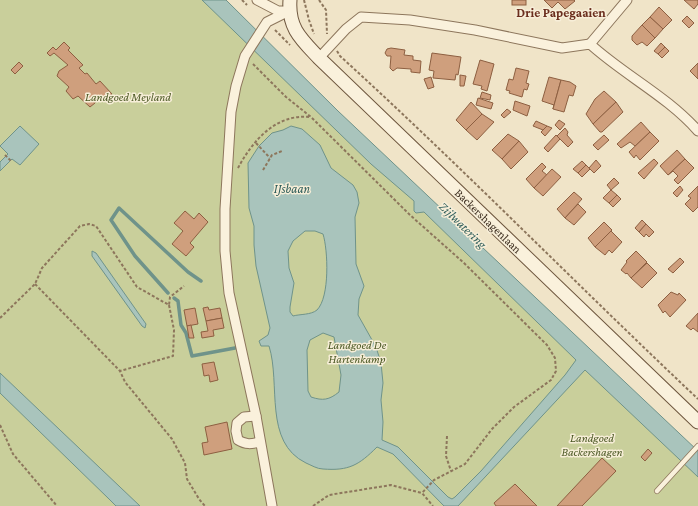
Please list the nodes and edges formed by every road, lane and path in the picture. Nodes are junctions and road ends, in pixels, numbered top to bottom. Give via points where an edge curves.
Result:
1 (257, 0) edge
2 (319, 0) edge
3 (627, 0) edge
4 (289, 6) edge
5 (333, 43) junction
6 (590, 44) junction
7 (245, 56) junction
8 (319, 58) junction
9 (311, 117) junction
10 (698, 131) edge
11 (255, 142) junction
12 (282, 151) dead end
13 (5, 155) dead end
14 (270, 158) junction
15 (12, 162) dead end
16 (263, 170) dead end
17 (226, 180) junction
18 (35, 284) junction
19 (184, 286) dead end
20 (169, 305) junction
21 (0, 318) edge
22 (120, 372) junction
23 (698, 399) edge
24 (256, 416) junction
25 (698, 422) edge
26 (0, 424) edge
27 (447, 436) dead end
28 (260, 442) junction
29 (697, 447) edge
30 (451, 471) junction
31 (657, 491) dead end
32 (422, 493) junction
33 (57, 506) edge
34 (205, 506) edge
35 (272, 506) edge
36 (313, 506) edge
37 (433, 506) edge

1 - 4 street via 278,11
2 - 5 path via 326,10 325,32
3 - 6 street
4 - 7 street via 267,22
4 - 8 street, Backershagenlaan via 292,25 301,40
5 - 6 street via 361,17 410,20 475,30 562,48
5 - 8 street
5 - 23 path via 340,56 413,122
6 - 10 street via 611,64 660,95
7 - 9 path via 286,97
7 - 17 street via 231,112
8 - 25 street, Backershagenlaan
9 - 11 path via 281,120
9 - 30 path via 547,345 555,358 556,371 551,380 514,407 492,429 465,464
11 - 14 path
11 - 17 path via 234,176
12 - 14 path
13 - 15 path
14 - 16 path
17 - 24 street via 225,251 229,293
18 - 20 path via 42,268 51,258 80,226 89,224 96,226 137,287
18 - 21 path
18 - 22 path
19 - 20 path via 170,297
20 - 22 path via 174,330 173,356
22 - 34 path via 125,382 172,438 185,462 187,479
24 - 28 street
24 - 28 street via 244,417 237,423 236,431 238,440 244,444
26 - 33 path via 13,454
27 - 30 path via 446,456
28 - 35 street
29 - 31 lane
30 - 32 path via 434,480
32 - 36 path via 391,485 329,495
32 - 37 path

